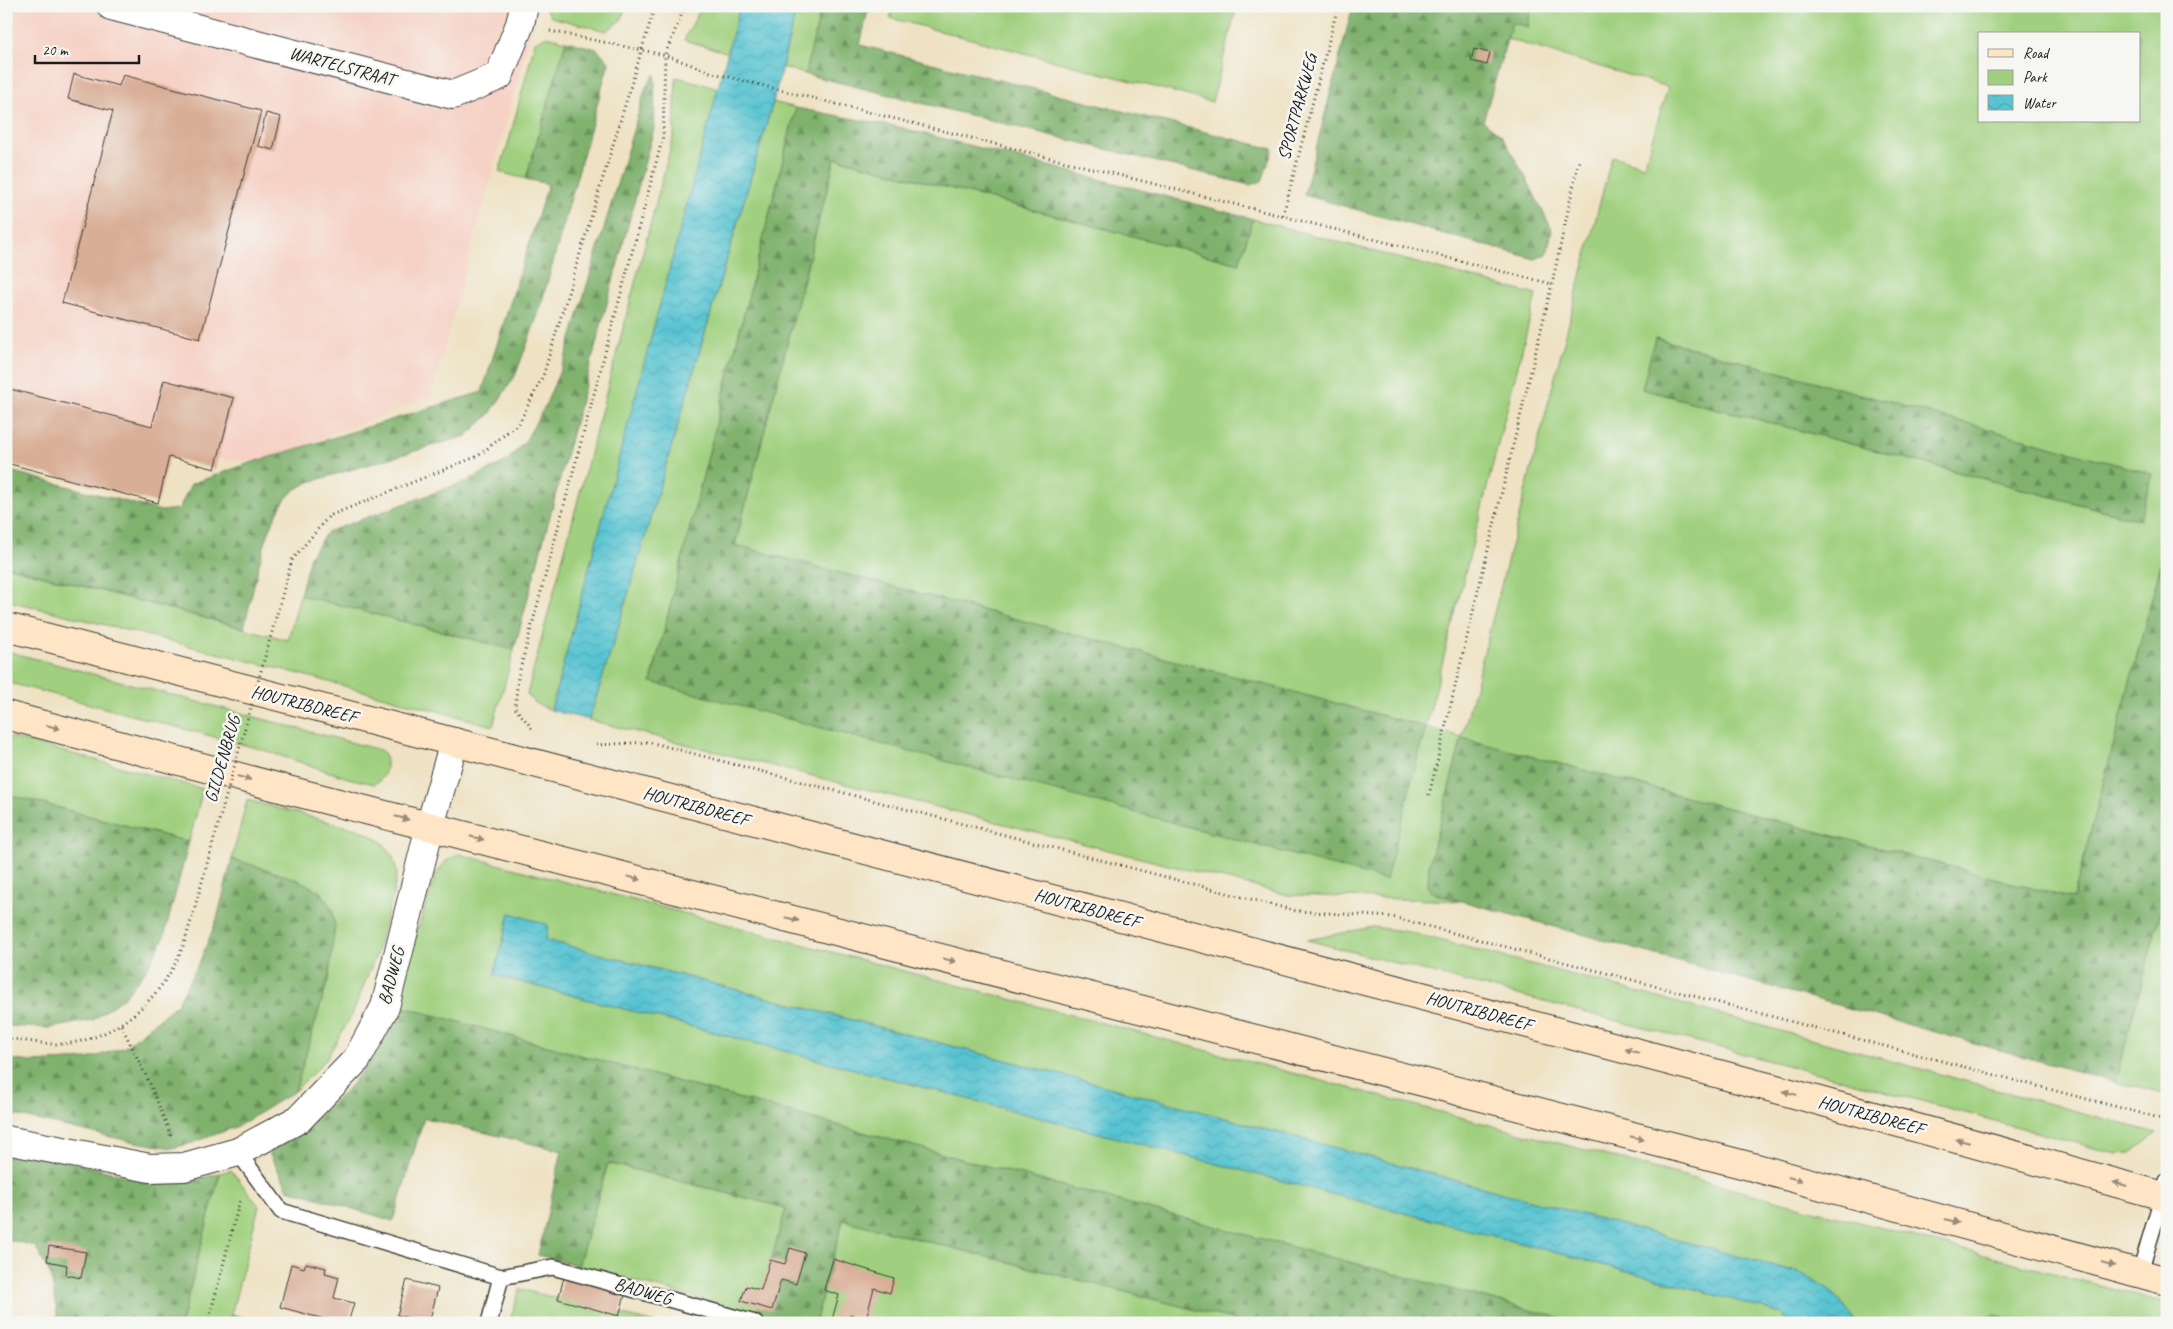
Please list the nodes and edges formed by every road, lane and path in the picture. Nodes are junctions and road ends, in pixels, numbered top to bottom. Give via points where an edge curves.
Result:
1 (111, 6) edge
2 (655, 6) edge
3 (685, 6) edge
4 (1338, 6) edge
5 (522, 15) edge
6 (641, 51) junction
7 (664, 55) junction
8 (1579, 160) dead end
9 (1283, 215) junction
10 (1552, 284) junction
11 (6, 627) edge
12 (6, 715) edge
13 (541, 731) dead end
14 (454, 742) junction
15 (592, 745) dead end
16 (1429, 795) dead end
17 (430, 826) junction
18 (121, 1025) junction
19 (6, 1038) edge
20 (2167, 1120) edge
21 (6, 1140) edge
22 (243, 1159) junction
23 (184, 1167) junction
24 (2165, 1191) edge
25 (2140, 1272) junction
26 (501, 1278) junction
27 (2167, 1280) edge
28 (208, 1323) edge
29 (489, 1323) edge
30 (755, 1323) edge

1 - 5 street, WARTELSTRAAT via 454,96 499,76
2 - 6 path
3 - 7 path
4 - 9 path, SPORTPARKWEG
5 - 6 path
6 - 7 path
6 - 18 path, GILDENBRUG, bridge via 543,376 520,424 478,456 329,516 292,560 181,952 158,992
7 - 9 path via 713,73
7 - 13 path via 663,138 518,677 515,708 532,729
8 - 10 path
9 - 10 path
10 - 16 path
11 - 14 main road, HOUTRIBDREEF
12 -> 17 main road
14 - 17 street, BADWEG
24 -> 14 main road, HOUTRIBDREEF
15 - 20 path via 649,742 1296,911 1392,918
17 - 22 street, BADWEG via 385,1007 357,1059 299,1119
17 -> 25 main road via 1752,1167
18 - 19 path, GILDENBRUG via 88,1040 53,1044
18 - 23 path via 150,1084
21 - 23 street, BADWEG via 150,1168
22 - 23 street, BADWEG
22 - 26 lane, BADWEG via 281,1211
22 - 28 path
24 - 25 lane
25 - 27 main road
26 - 29 lane
26 - 30 lane, BADWEG via 554,1266

